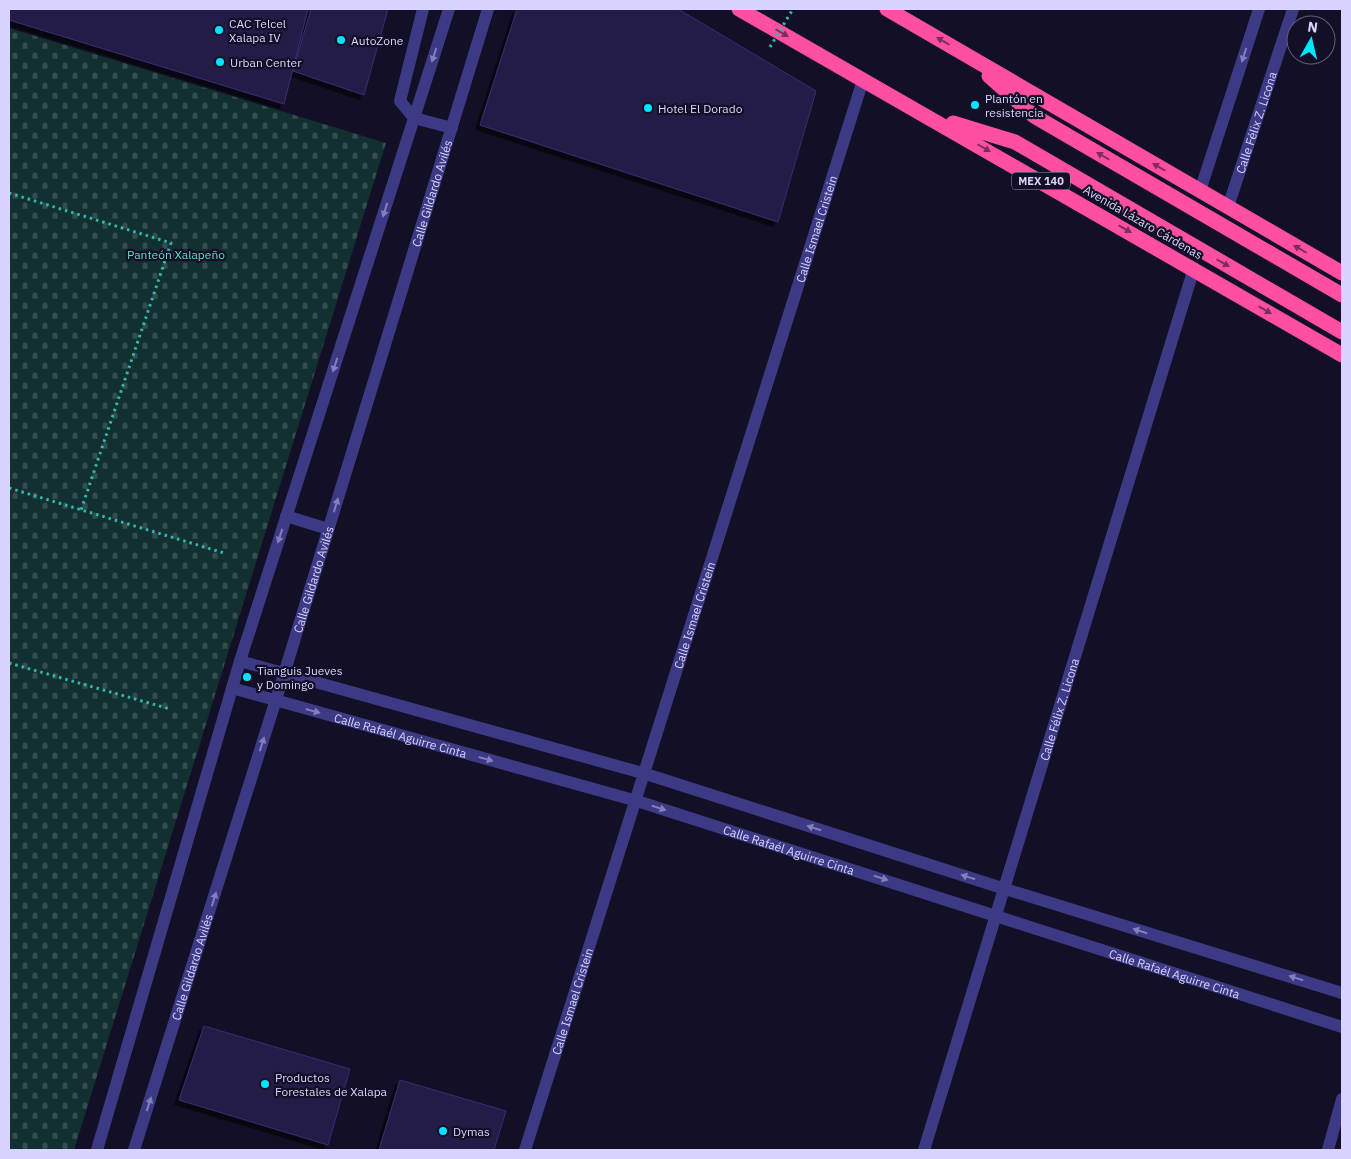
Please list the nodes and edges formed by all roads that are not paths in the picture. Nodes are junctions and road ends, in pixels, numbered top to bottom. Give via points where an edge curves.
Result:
1 (423, 9) edge
2 (449, 9) edge
3 (488, 9) edge
4 (740, 9) edge
5 (887, 9) edge
6 (1259, 9) edge
7 (1293, 9) edge
8 (966, 55) junction
9 (863, 80) junction
10 (928, 116) junction
11 (414, 118) junction
12 (452, 128) junction
13 (1200, 191) junction
14 (1228, 207) junction
15 (1194, 268) junction
16 (1342, 273) edge
17 (1342, 295) edge
18 (1342, 332) edge
19 (1342, 355) edge
20 (286, 516) junction
21 (328, 529) junction
22 (240, 660) junction
23 (284, 674) junction
24 (232, 688) junction
25 (276, 700) junction
26 (646, 774) junction
27 (637, 801) junction
28 (1002, 888) junction
29 (994, 914) junction
30 (1342, 993) edge
31 (1342, 1027) edge
32 (1342, 1099) edge
33 (97, 1150) edge
34 (134, 1150) edge
35 (525, 1150) edge
36 (924, 1150) edge
37 (1328, 1150) edge

1 - 11 street via 400,97
2 -> 11 street
3 - 12 street, Calle Gildardo Avilés
4 -> 9 highway, Avenida Lázaro Cárdenas / MEX 140
8 -> 5 highway
6 -> 13 street
7 - 14 street, Calle Félix Z. Licona
13 -> 8 highway
17 -> 8 highway via 1034,116
9 - 10 highway, Avenida Lázaro Cárdenas / MEX 140
9 - 26 street, Calle Ismael Cristein
10 -> 15 highway, Avenida Lázaro Cárdenas / MEX 140
10 -> 18 highway, Avenida Lázaro Cárdenas / MEX 140 via 1015,142
11 - 12 street
11 -> 20 street
21 -> 12 street, Calle Gildardo Avilés
13 - 14 highway
16 -> 14 highway
15 -> 19 highway, Avenida Lázaro Cárdenas / MEX 140
15 - 28 street, Calle Félix Z. Licona
20 - 21 street
20 -> 22 street
21 - 23 street, Calle Gildardo Avilés
22 - 23 street
22 - 24 street
23 - 25 street, Calle Gildardo Avilés
23 - 26 street
24 - 25 street, Calle Rafaél Aguirre Cinta
24 - 33 street
25 -> 27 street, Calle Rafaél Aguirre Cinta
34 -> 25 street, Calle Gildardo Avilés
26 - 27 street, Calle Ismael Cristein
28 -> 26 street
27 -> 29 street, Calle Rafaél Aguirre Cinta
27 - 35 street, Calle Ismael Cristein
28 - 29 street, Calle Félix Z. Licona
30 -> 28 street
29 - 31 street, Calle Rafaél Aguirre Cinta
29 - 36 street, Calle Félix Z. Licona
32 - 37 street

